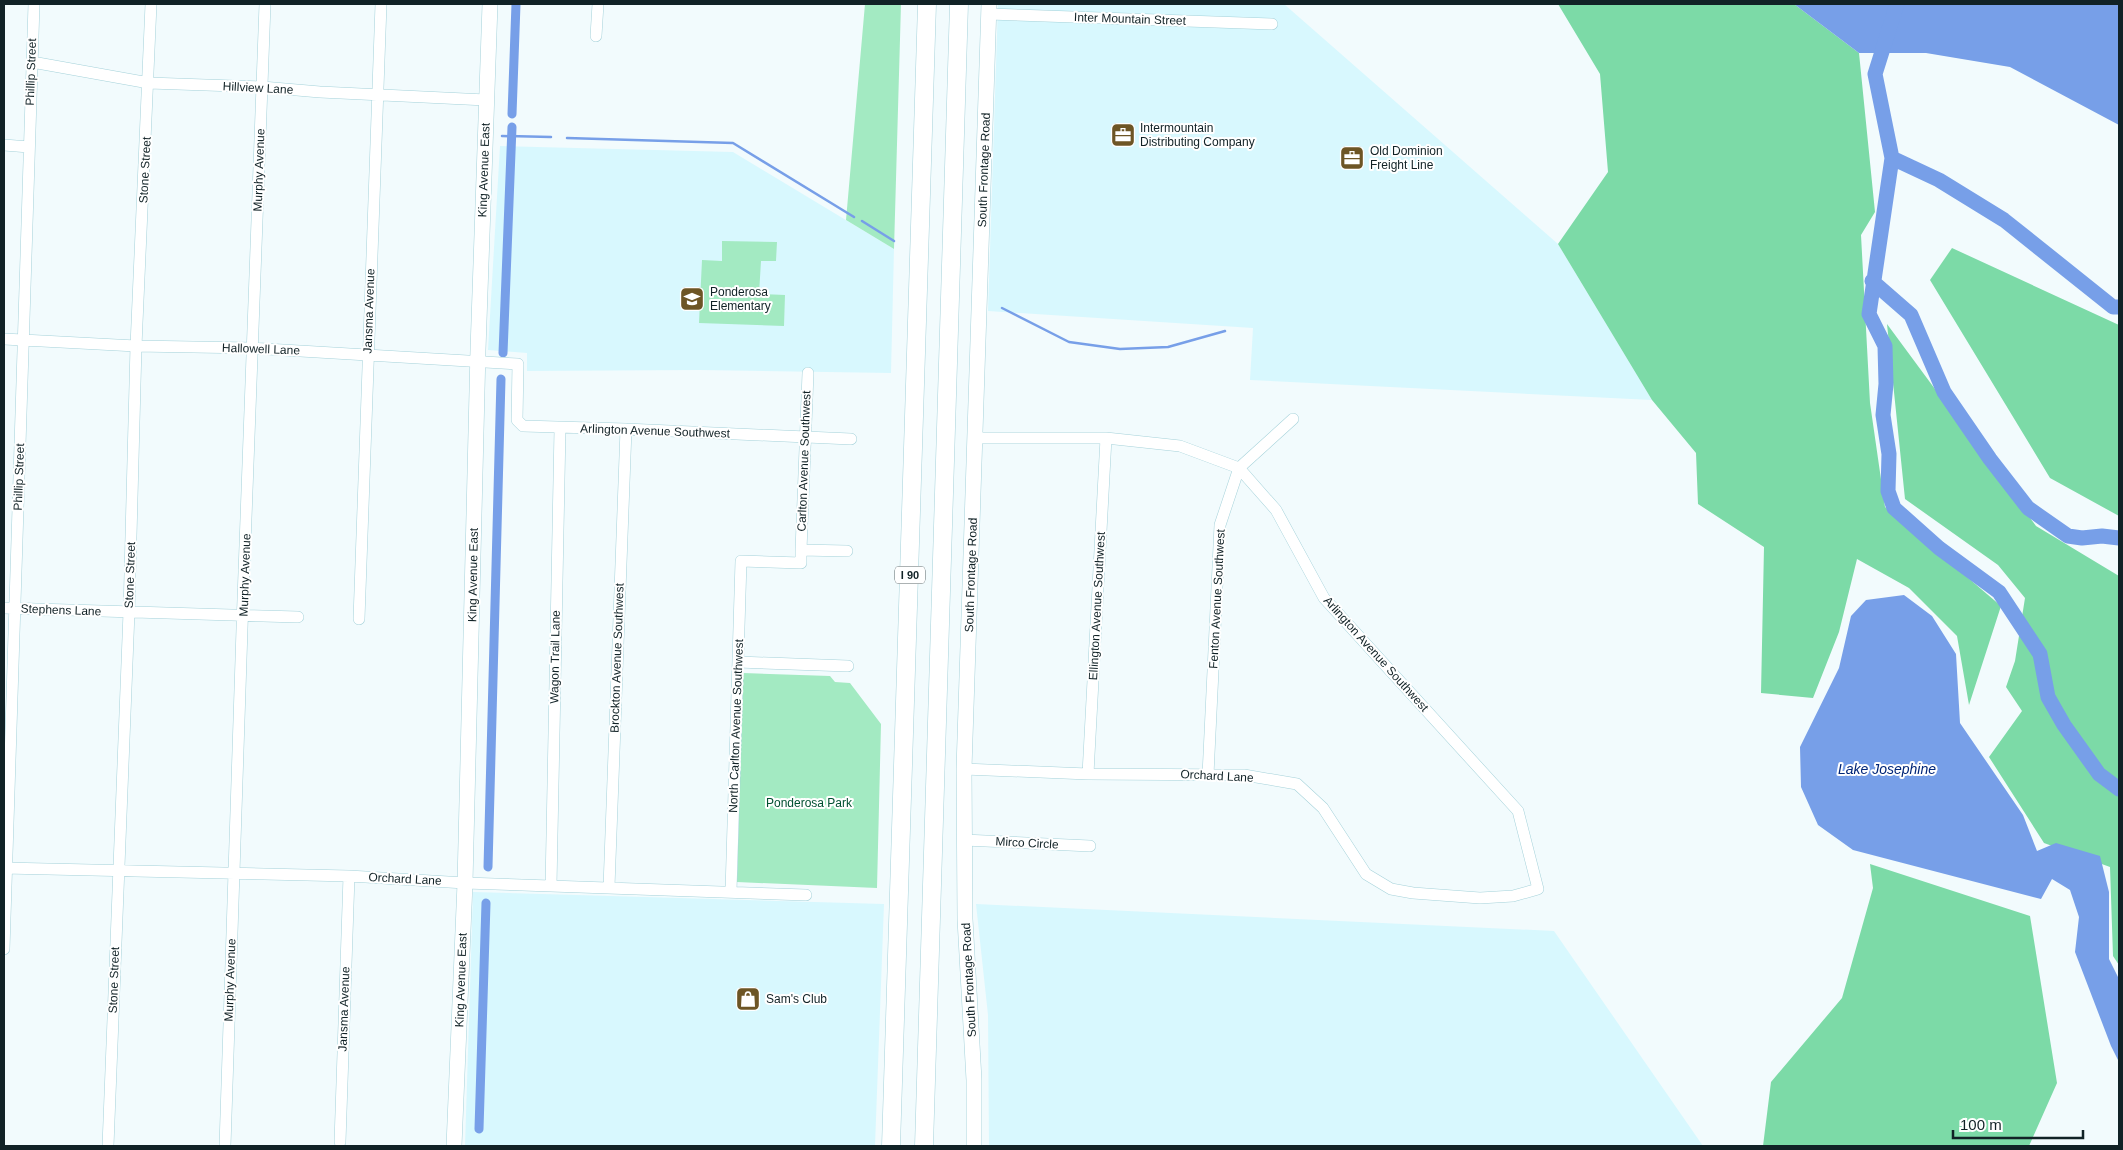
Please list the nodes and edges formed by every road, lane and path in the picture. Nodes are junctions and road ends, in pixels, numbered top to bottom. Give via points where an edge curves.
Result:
1 (34, 4) edge
2 (151, 4) edge
3 (265, 4) edge
4 (381, 4) edge
5 (490, 4) edge
6 (598, 4) edge
7 (927, 4) edge
8 (959, 4) edge
9 (989, 9) edge
10 (1272, 24) dead end
11 (596, 36) dead end
12 (32, 62) junction
13 (149, 83) junction
14 (262, 87) junction
15 (377, 95) junction
16 (486, 100) junction
17 (4, 145) edge
18 (29, 147) junction
19 (4, 339) edge
20 (23, 340) junction
21 (136, 346) junction
22 (251, 348) junction
23 (368, 354) junction
24 (478, 362) junction
25 (518, 364) joint
26 (808, 373) dead end
27 (1293, 419) dead end
28 (560, 428) junction
29 (626, 429) junction
30 (805, 436) junction
31 (975, 438) junction
32 (1106, 438) junction
33 (851, 439) dead end
34 (1239, 468) junction
35 (801, 550) junction
36 (847, 551) dead end
37 (10, 608) edge
38 (129, 612) junction
39 (244, 616) junction
40 (298, 617) dead end
41 (359, 619) dead end
42 (738, 662) junction
43 (848, 666) dead end
44 (964, 769) junction
45 (1088, 774) junction
46 (1208, 775) junction
47 (964, 840) junction
48 (1090, 846) dead end
49 (5, 868) edge
50 (118, 870) junction
51 (233, 874) junction
52 (349, 876) junction
53 (465, 883) junction
54 (551, 886) junction
55 (609, 887) junction
56 (1538, 888) joint
57 (731, 891) junction
58 (806, 895) dead end
59 (4, 949) edge
60 (340, 1142) dead end
61 (108, 1146) edge
62 (225, 1146) edge
63 (454, 1146) edge
64 (891, 1146) edge
65 (924, 1146) edge
66 (974, 1146) edge

1 - 12 street, Phillip Street
2 - 13 street, Stone Street
3 - 14 street, Murphy Avenue
4 - 15 street, Jansma Avenue
5 - 16 main road, King Avenue East
6 - 11 street
7 - 64 highway, I 90
8 - 65 highway, I 90
9 - 10 street, Inter Mountain Street
9 - 31 main road, South Frontage Road
12 - 13 street, Hillview Lane
12 - 18 street, Phillip Street
13 - 14 street, Hillview Lane
13 - 21 street, Stone Street
14 - 15 street, Hillview Lane
14 - 22 street, Murphy Avenue
15 - 16 street, Hillview Lane
15 - 23 street, Jansma Avenue
16 - 24 main road, King Avenue East
17 - 18 street
18 - 20 street, Phillip Street
19 - 20 street, Hallowell Lane
20 - 21 street, Hallowell Lane
20 - 37 street, Phillip Street
21 - 22 street, Hallowell Lane
21 - 38 street, Stone Street
22 - 23 street, Hallowell Lane
22 - 39 street, Murphy Avenue
23 - 24 street, Hallowell Lane
23 - 41 street, Jansma Avenue
24 - 25 street, Hallowell Lane
24 - 53 main road, King Avenue East
25 - 28 street, Arlington Avenue Southwest via 517,420 523,426
26 - 30 street, Carlton Avenue Southwest
27 - 34 street, Fenton Avenue Southwest
28 - 29 street, Arlington Avenue Southwest
28 - 54 street, Wagon Trail Lane
29 - 30 street, Arlington Avenue Southwest
29 - 55 street, Brockton Avenue Southwest
30 - 33 street, Arlington Avenue Southwest
30 - 35 street, Carlton Avenue Southwest
31 - 32 street, Arlington Avenue Southwest
31 - 44 main road, South Frontage Road
32 - 34 street, Arlington Avenue Southwest via 1180,446
32 - 45 street, Ellington Avenue Southwest
34 - 46 street, Fenton Avenue Southwest via 1220,525
34 - 56 street, Arlington Avenue Southwest via 1276,510 1324,598 1518,811
35 - 36 street
35 - 42 street, North Carlton Avenue Southwest via 800,563 740,561
37 - 38 street, Stephens Lane
37 - 49 street, Phillip Street
38 - 39 street, Stephens Lane
38 - 50 street, Stone Street
39 - 40 street, Stephens Lane
39 - 51 street, Murphy Avenue
42 - 43 street
42 - 57 street, North Carlton Avenue Southwest
44 - 45 street, Orchard Lane
44 - 47 main road, South Frontage Road
45 - 46 street, Orchard Lane
46 - 56 street, Orchard Lane via 1244,775 1297,784 1323,808 1366,874 1392,889 1480,898 1513,896
47 - 48 street, Mirco Circle
47 - 66 main road, South Frontage Road
49 - 50 street, Orchard Lane
49 - 59 street, Phillip Street
50 - 51 street, Orchard Lane
50 - 61 street, Stone Street
51 - 52 street, Orchard Lane
51 - 62 street, Murphy Avenue
52 - 53 street, Orchard Lane
52 - 60 street, Jansma Avenue
53 - 54 street, Orchard Lane
53 - 63 main road, King Avenue East
54 - 55 street, Orchard Lane
55 - 57 street, Orchard Lane
57 - 58 street, Orchard Lane

